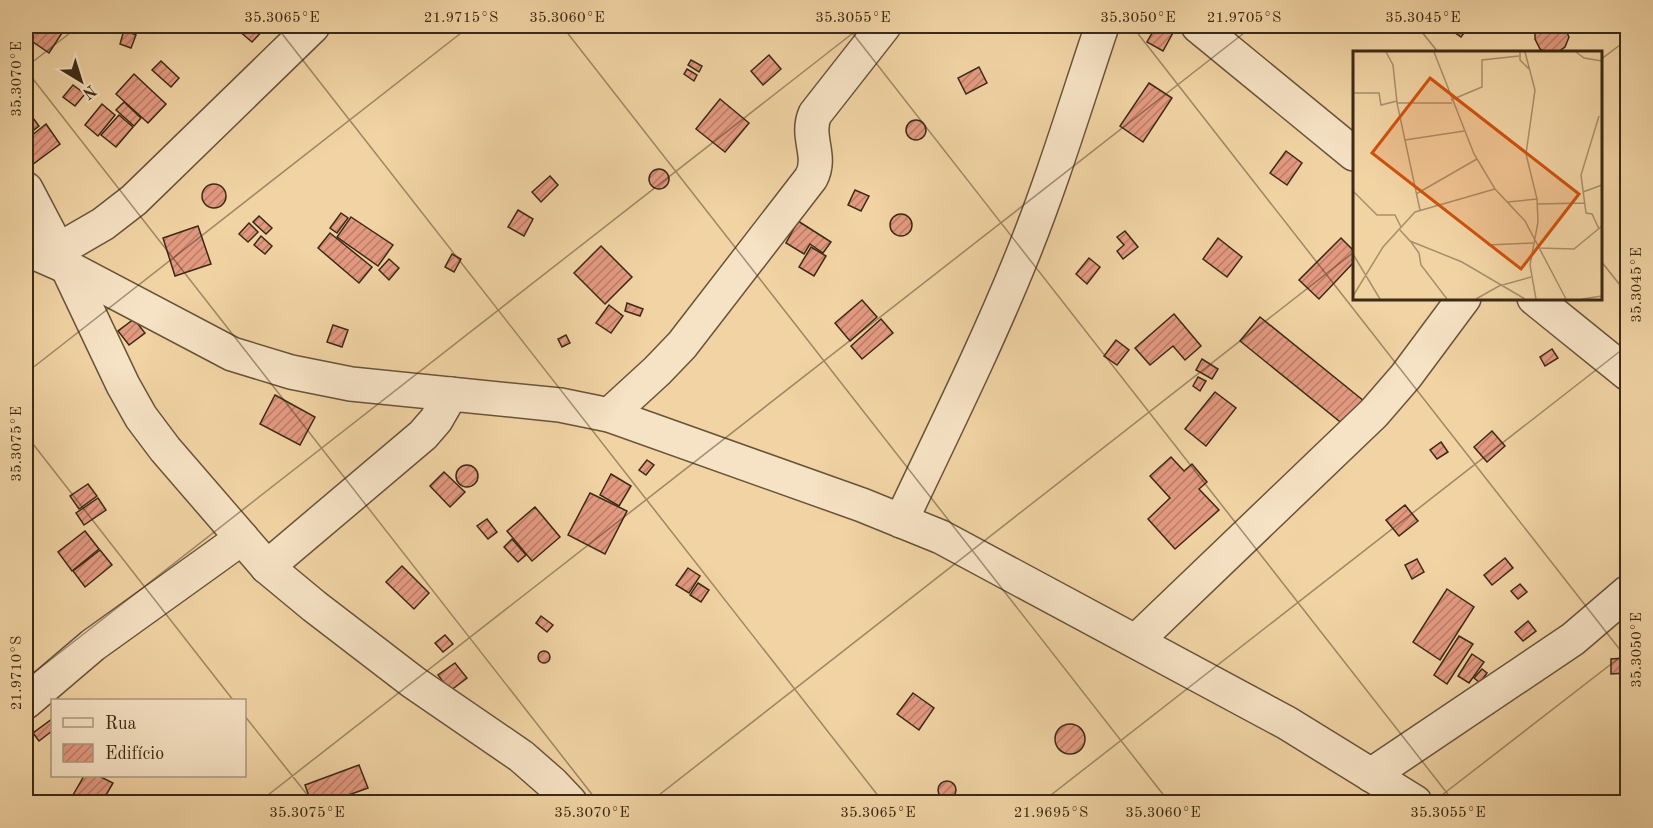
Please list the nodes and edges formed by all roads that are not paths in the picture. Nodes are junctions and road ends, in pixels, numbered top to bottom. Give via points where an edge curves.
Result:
1 (314, 26) edge
2 (884, 26) edge
3 (1102, 26) edge
4 (1198, 26) edge
5 (1353, 153) edge
6 (26, 189) edge
7 (26, 249) edge
8 (62, 258) junction
9 (1463, 300) edge
10 (1536, 300) edge
11 (1628, 374) edge
12 (451, 394) junction
13 (609, 415) junction
14 (901, 521) junction
15 (242, 538) junction
16 (267, 567) junction
17 (1628, 592) edge
18 (1136, 641) junction
19 (26, 702) edge
20 (1391, 792) edge
21 (570, 802) edge

1 - 8 street via 134,200
2 - 13 street via 815,114 811,124 816,169 811,178 682,345
3 - 14 street via 1021,259
4 - 5 street
6 - 8 street
7 - 8 street
8 - 12 street via 232,354 291,372 351,384
8 - 15 street via 141,417
9 - 18 street via 1374,413
10 - 11 street
12 - 13 street via 560,405
12 - 16 street via 423,435
13 - 14 street
14 - 18 street via 941,537
15 - 16 street
15 - 19 street via 93,645
16 - 21 street via 412,682 521,756
17 - 20 street
18 - 20 street via 1287,723

